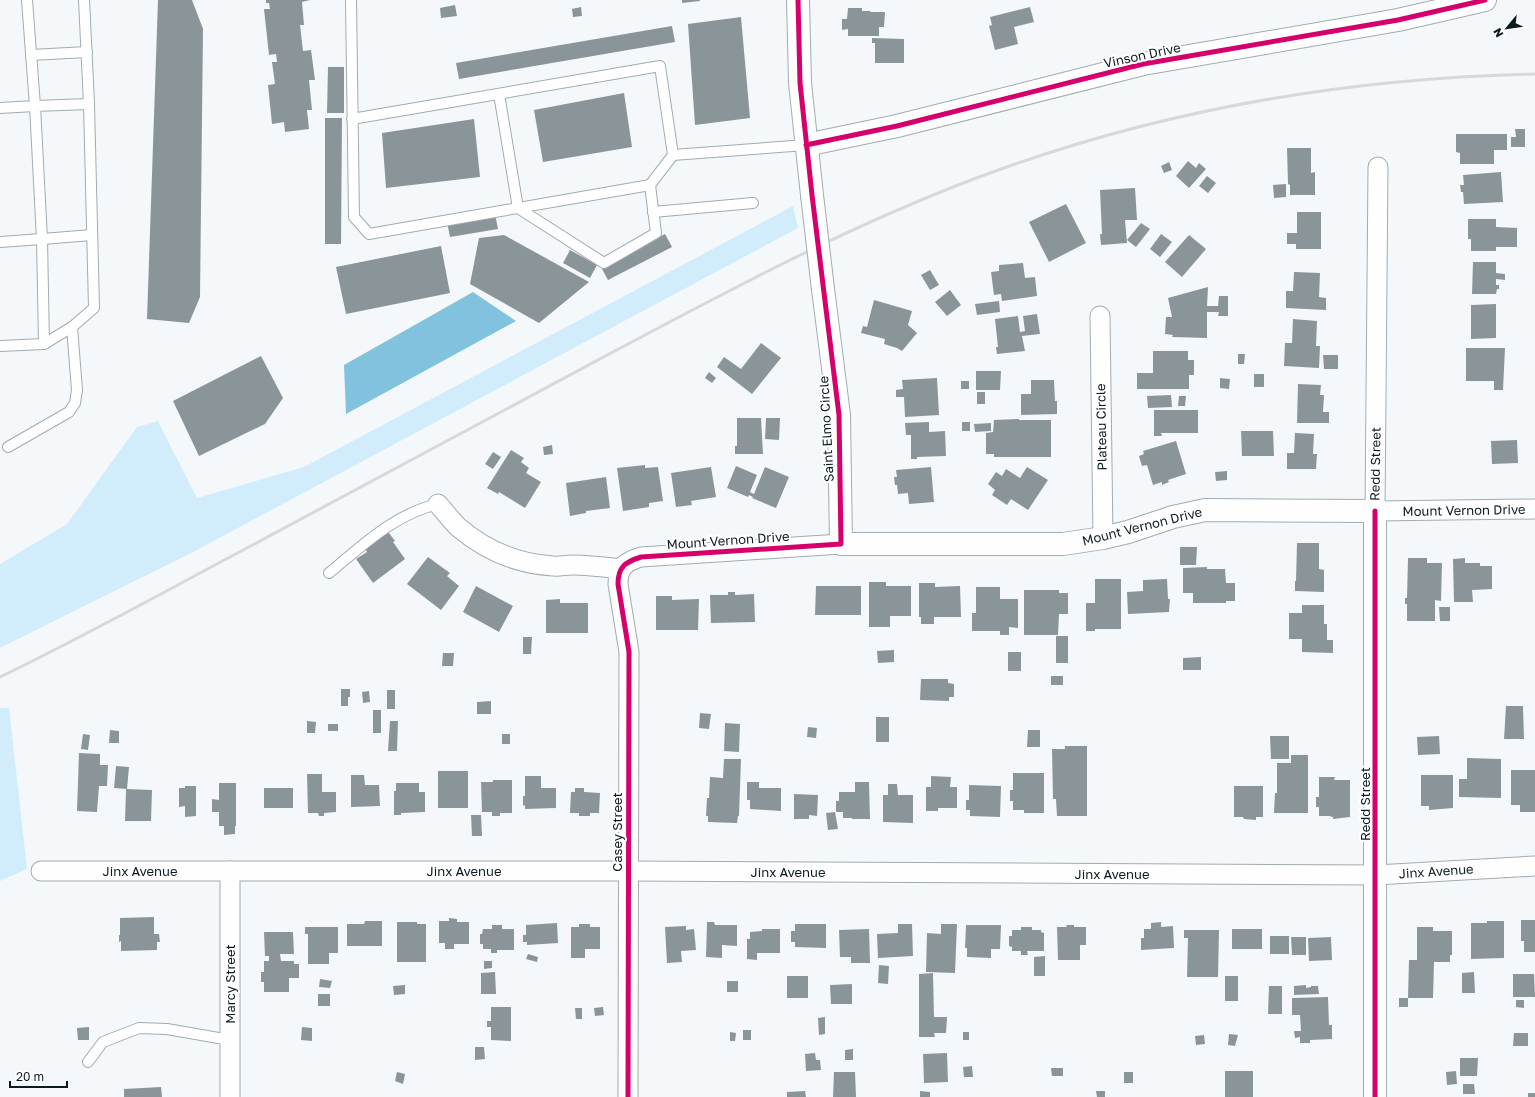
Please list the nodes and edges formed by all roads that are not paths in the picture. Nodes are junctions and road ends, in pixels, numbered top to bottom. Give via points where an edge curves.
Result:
1 (28, 0) edge
2 (84, 0) edge
3 (351, 0) edge
4 (798, 0) edge
5 (1485, 0) edge
6 (87, 52) junction
7 (31, 55) junction
8 (499, 94) junction
9 (89, 104) junction
10 (35, 106) junction
11 (0, 108) edge
12 (352, 119) junction
13 (806, 146) junction
14 (674, 155) junction
15 (1378, 167) dead end
16 (650, 185) junction
17 (753, 203) dead end
18 (518, 208) junction
19 (653, 212) junction
20 (92, 235) junction
21 (42, 239) junction
22 (0, 242) edge
23 (1100, 316) dead end
24 (72, 327) junction
25 (44, 344) junction
26 (0, 346) edge
27 (8, 447) dead end
28 (438, 504) joint
29 (1535, 509) edge
30 (1375, 511) junction
31 (1103, 538) junction
32 (841, 544) junction
33 (621, 569) junction
34 (329, 573) dead end
35 (1535, 866) edge
36 (41, 871) dead end
37 (230, 871) junction
38 (628, 871) junction
39 (1376, 875) junction
40 (230, 1040) junction
41 (88, 1062) dead end
42 (230, 1097) edge
43 (628, 1097) edge
44 (1376, 1097) edge

1 - 7 lane
2 - 6 lane
3 - 12 lane
4 - 13 street, Saint Elmo Circle via 800,83
5 - 13 street, Vinson Drive via 1398,20 1143,64 897,126
6 - 7 lane
6 - 9 lane
7 - 10 lane
8 - 12 lane
8 - 14 lane via 660,66
8 - 18 lane
9 - 10 lane
9 - 20 lane
10 - 11 lane
10 - 21 lane
12 - 18 lane via 354,217 369,234
13 - 14 lane
13 - 32 street, Saint Elmo Circle, bridge via 838,415
14 - 16 lane
15 - 30 street, Redd Street
16 - 18 lane
16 - 19 lane
17 - 19 lane
18 - 19 lane via 604,264 656,233
20 - 21 lane
20 - 24 lane via 94,308
21 - 22 lane
21 - 25 lane
23 - 31 street, Plateau Circle
24 - 25 lane
24 - 27 lane via 77,390 75,403 69,412
25 - 26 lane
28 - 33 street via 457,526 472,538 486,548 503,555 536,565
28 - 34 lane via 410,514 382,529
29 - 30 street, Mount Vernon Drive
30 - 31 street, Mount Vernon Drive via 1205,510
30 - 39 street, Redd Street
31 - 32 street, Mount Vernon Drive via 1045,544
32 - 33 street, Mount Vernon Drive via 641,557 632,560
33 - 38 street, Casey Street via 618,584 629,652
35 - 39 street, Jinx Avenue
36 - 37 street, Jinx Avenue
37 - 38 street, Jinx Avenue
37 - 40 street, Marcy Street
38 - 39 street, Jinx Avenue
38 - 43 street, Casey Street
39 - 44 street, Redd Street
40 - 41 lane via 167,1029 139,1028 103,1042
40 - 42 street, Marcy Street

